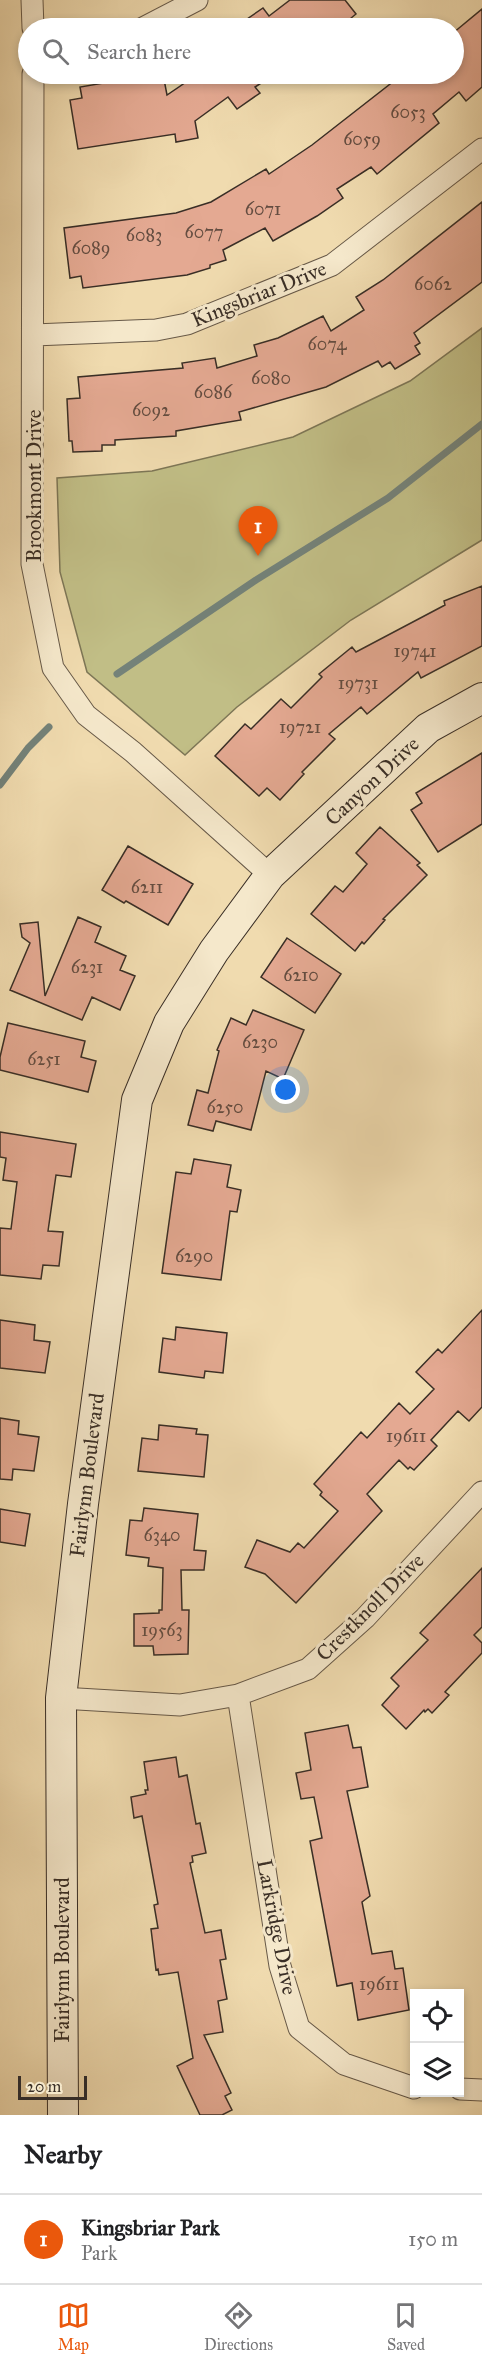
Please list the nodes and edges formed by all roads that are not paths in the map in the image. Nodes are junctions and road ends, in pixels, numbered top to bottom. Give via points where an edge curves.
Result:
1 (32, 0) edge
2 (197, 0) edge
3 (33, 18) edge
4 (162, 18) edge
5 (33, 84) edge
6 (482, 149) edge
7 (34, 335) junction
8 (482, 698) edge
9 (270, 875) junction
10 (482, 1492) edge
11 (238, 1695) junction
12 (61, 1698) junction
13 (410, 2087) edge
14 (464, 2089) edge
15 (482, 2090) edge
16 (63, 2115) edge

1 - 3 street
2 - 4 street
5 - 7 street, Brookmont Drive
6 - 7 street, Kingsbriar Drive via 332,265 187,324 156,330
7 - 9 street, Brookmont Drive via 32,564 53,668 86,715
8 - 9 street, Canyon Drive via 428,728
9 - 12 street, Fairlynn Boulevard via 214,951 169,1023 136,1100
10 - 11 street, Crestknoll Drive via 365,1618 308,1669
11 - 12 street, Crestknoll Drive via 180,1705
11 - 13 street, Larkridge Drive via 280,1966 299,2028 344,2064
12 - 16 street, Fairlynn Boulevard
14 - 15 street

